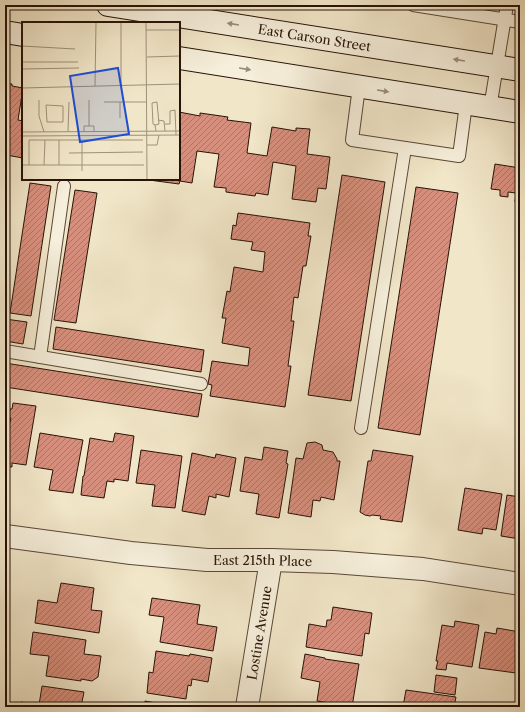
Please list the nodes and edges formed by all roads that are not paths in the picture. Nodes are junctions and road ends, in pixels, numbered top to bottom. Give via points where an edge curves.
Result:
1 (108, 5) edge
2 (413, 5) edge
3 (507, 5) edge
4 (504, 19) junction
5 (520, 22) edge
6 (5, 32) edge
7 (22, 35) edge
8 (180, 58) edge
9 (497, 66) junction
10 (520, 70) edge
11 (359, 87) junction
12 (466, 104) junction
13 (490, 108) junction
14 (520, 112) edge
15 (405, 148) junction
16 (64, 186) dead end
17 (5, 351) edge
18 (40, 357) junction
19 (201, 384) dead end
20 (361, 428) dead end
21 (5, 536) edge
22 (271, 560) junction
23 (520, 584) edge
24 (247, 707) edge

9 -> 1 main road, East Carson Street
2 - 4 lane
3 - 4 lane
4 - 5 lane
4 - 9 lane
6 - 7 main road
8 -> 11 main road
9 - 10 main road, East Carson Street
9 - 13 lane
11 -> 12 main road
11 - 15 lane via 352,140
12 - 13 main road
12 - 15 lane via 459,156
13 - 14 main road
15 - 20 lane
16 - 18 lane
17 - 18 lane
18 - 19 lane
21 - 22 main road, East 215th Place via 139,554 207,560
22 - 23 main road, East 215th Place via 423,569
22 - 24 main road, Lostine Avenue

